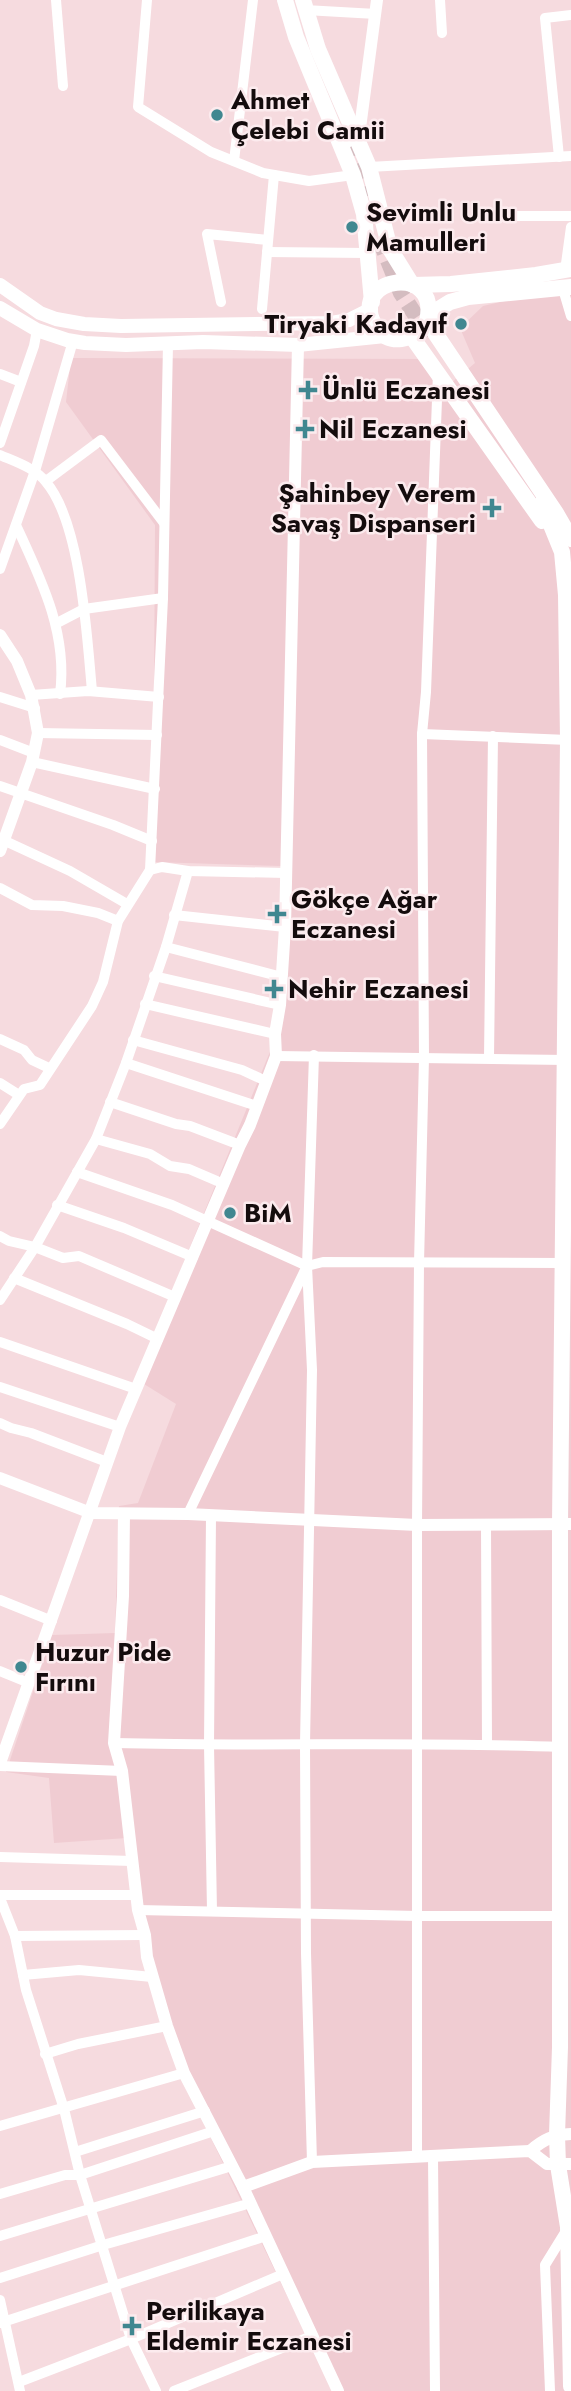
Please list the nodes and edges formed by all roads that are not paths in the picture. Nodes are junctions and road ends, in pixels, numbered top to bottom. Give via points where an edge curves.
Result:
1 (56, 0) edge
2 (147, 0) edge
3 (253, 0) edge
4 (285, 0) edge
5 (377, 0) edge
6 (440, 0) edge
7 (304, 5) edge
8 (376, 14) junction
9 (571, 15) edge
10 (442, 33) dead end
11 (63, 86) dead end
12 (356, 136) junction
13 (341, 146) junction
14 (571, 156) edge
15 (559, 157) junction
16 (234, 161) junction
17 (369, 167) junction
18 (274, 175) junction
19 (353, 175) junction
20 (486, 216) dead end
21 (571, 216) edge
22 (571, 227) edge
23 (268, 240) junction
24 (267, 252) junction
25 (366, 253) junction
26 (568, 270) edge
27 (412, 284) junction
28 (0, 285) edge
29 (567, 288) edge
30 (221, 302) dead end
31 (371, 306) junction
32 (0, 308) edge
33 (262, 309) dead end
34 (571, 316) edge
35 (428, 318) junction
36 (37, 330) junction
37 (385, 336) junction
38 (412, 337) junction
39 (73, 341) junction
40 (168, 344) junction
41 (298, 345) junction
42 (436, 346) tunnel mouth
43 (438, 373) junction
44 (0, 374) edge
45 (21, 382) junction
46 (0, 443) edge
47 (0, 455) edge
48 (35, 471) junction
49 (46, 481) junction
50 (542, 503) junction
51 (164, 523) junction
52 (16, 525) junction
53 (570, 532) edge
54 (0, 569) edge
55 (564, 569) junction
56 (163, 598) junction
57 (84, 609) junction
58 (57, 623) junction
59 (0, 635) edge
60 (92, 691) junction
61 (60, 694) junction
62 (31, 695) junction
63 (0, 697) edge
64 (159, 697) junction
65 (35, 708) junction
66 (38, 733) junction
67 (422, 734) junction
68 (158, 735) junction
69 (493, 736) junction
70 (0, 740) edge
71 (568, 740) junction
72 (33, 758) junction
73 (0, 786) edge
74 (155, 789) junction
75 (21, 794) junction
76 (3, 836) edge
77 (152, 841) junction
78 (150, 870) junction
79 (188, 871) junction
80 (286, 873) junction
81 (0, 888) edge
82 (127, 904) junction
83 (174, 915) junction
84 (118, 921) junction
85 (285, 927) junction
86 (166, 947) junction
87 (154, 976) junction
88 (282, 977) junction
89 (145, 1003) junction
90 (279, 1005) junction
91 (275, 1034) junction
92 (0, 1039) edge
93 (133, 1040) junction
94 (314, 1055) junction
95 (276, 1056) junction
96 (424, 1058) junction
97 (489, 1058) junction
98 (567, 1060) edge
99 (126, 1063) junction
100 (50, 1068) junction
101 (266, 1081) junction
102 (0, 1083) edge
103 (19, 1095) junction
104 (110, 1102) junction
105 (257, 1106) junction
106 (0, 1124) edge
107 (96, 1139) junction
108 (240, 1145) junction
109 (77, 1172) junction
110 (224, 1184) junction
111 (57, 1205) junction
112 (208, 1222) junction
113 (0, 1236) edge
114 (35, 1247) junction
115 (193, 1257) junction
116 (419, 1263) junction
117 (562, 1264) junction
118 (307, 1266) junction
119 (14, 1278) junction
120 (176, 1297) junction
121 (0, 1300) edge
122 (158, 1339) junction
123 (0, 1342) edge
124 (0, 1387) edge
125 (136, 1389) junction
126 (0, 1423) edge
127 (120, 1427) junction
128 (107, 1462) junction
129 (0, 1478) edge
130 (91, 1513) junction
131 (124, 1514) junction
132 (188, 1514) junction
133 (211, 1516) junction
134 (310, 1520) junction
135 (565, 1524) edge
136 (417, 1525) junction
137 (486, 1526) junction
138 (0, 1600) edge
139 (52, 1621) junction
140 (0, 1671) edge
141 (29, 1683) junction
142 (114, 1743) junction
143 (417, 1743) junction
144 (305, 1744) junction
145 (487, 1744) junction
146 (209, 1745) junction
147 (561, 1747) junction
148 (0, 1764) edge
149 (121, 1771) junction
150 (0, 1857) edge
151 (132, 1861) junction
152 (136, 1895) junction
153 (0, 1896) edge
154 (138, 1910) junction
155 (212, 1911) junction
156 (306, 1913) junction
157 (418, 1916) junction
158 (560, 1916) junction
159 (145, 1935) junction
160 (15, 1936) junction
161 (23, 1975) junction
162 (152, 1977) junction
163 (167, 2026) junction
164 (45, 2054) junction
165 (184, 2073) junction
166 (64, 2109) junction
167 (205, 2111) junction
168 (0, 2126) edge
169 (214, 2131) junction
170 (564, 2135) edge
171 (530, 2151) junction
172 (75, 2152) junction
173 (433, 2156) junction
174 (417, 2157) junction
175 (312, 2162) junction
176 (564, 2165) edge
177 (232, 2166) junction
178 (80, 2175) junction
179 (243, 2187) junction
180 (0, 2194) edge
181 (251, 2203) junction
182 (92, 2209) junction
183 (568, 2228) junction
184 (0, 2236) edge
185 (266, 2236) junction
186 (103, 2245) junction
187 (283, 2274) junction
188 (0, 2278) edge
189 (115, 2285) junction
190 (0, 2300) edge
191 (2, 2322) edge
192 (312, 2336) junction
193 (131, 2339) junction
194 (20, 2386) edge
195 (571, 2386) edge
196 (156, 2391) edge
197 (174, 2391) edge
198 (338, 2391) edge
199 (435, 2391) edge
200 (550, 2391) edge

1 - 11 street
2 - 16 street via 138,107
3 - 16 street
4 - 13 main road
5 - 8 street
6 - 10 street
7 - 8 street
7 - 12 main road
8 - 12 street
9 - 15 street via 545,18
12 - 13 street
12 - 17 main road
13 - 19 main road
14 - 15 street
15 - 17 street
16 - 18 street
17 - 27 main road via 390,249
18 - 19 street via 309,181
18 - 23 street
19 - 25 main road
20 - 21 street
22 - 26 street
23 - 24 street
23 - 30 street via 206,234
24 - 25 street
24 - 33 street
25 - 31 main road
26 - 27 main road
27 - 31 main road via 383,286
27 - 35 main road via 423,292
28 - 31 main road via 40,313 84,324 331,323 349,320
29 - 34 street
29 - 35 main road via 468,297 450,302
31 - 37 main road via 372,321
32 - 36 main road
35 - 38 main road
35 - 53 main road
36 - 39 main road
36 - 45 street
37 - 38 main road
37 - 41 main road
38 - 43 main road
39 - 40 main road
39 - 48 street
40 - 41 main road
40 - 51 street
41 - 80 street
42 - 50 main road
43 - 55 main road via 534,508
43 - 67 street
44 - 45 street
45 - 46 street
47 - 48 street
48 - 49 street
48 - 52 street
49 - 51 street via 101,440
49 - 57 street via 67,523
50 - 53 main road
50 - 55 main road
51 - 56 street
52 - 54 street
52 - 58 street
55 - 71 main road
56 - 57 street
56 - 64 street
57 - 58 street
57 - 60 street
58 - 61 street via 62,648
59 - 62 street
60 - 61 street
60 - 64 street
61 - 62 street
62 - 65 street
63 - 65 street
64 - 68 street
65 - 66 street
66 - 68 street
66 - 72 street
67 - 69 street
67 - 96 street
68 - 74 street
69 - 71 street
69 - 97 street
70 - 72 street
71 - 98 main road
72 - 74 street
72 - 75 street
73 - 75 street
74 - 77 street
75 - 76 street
75 - 77 street
76 - 82 street
77 - 78 street
78 - 79 street
78 - 82 street
79 - 80 street
79 - 83 street
80 - 85 street
81 - 84 street via 32,905 63,906
82 - 84 street
83 - 85 street
83 - 86 street
84 - 100 street via 98,994
85 - 88 street
86 - 87 street
86 - 88 street
87 - 89 street
87 - 90 street
88 - 90 street
89 - 91 street
89 - 93 street
90 - 91 street
91 - 95 street
92 - 100 street
93 - 99 street
93 - 101 street
94 - 95 street
94 - 96 street
94 - 118 street
95 - 101 street
96 - 97 street
96 - 116 street
97 - 98 street
98 - 117 main road
99 - 104 street
99 - 105 street
100 - 103 street via 40,1085
101 - 105 street
102 - 103 street
103 - 106 street
104 - 107 street
104 - 108 street
105 - 108 street
107 - 109 street
107 - 110 street via 150,1154 170,1166
108 - 110 street
109 - 111 street
109 - 112 street
110 - 112 street
111 - 114 street
111 - 115 street
112 - 115 street
112 - 118 street
113 - 114 street
114 - 119 street
114 - 120 street via 63,1258 79,1256
115 - 120 street
116 - 117 street
116 - 118 street via 323,1262
116 - 136 street
117 - 135 main road
118 - 132 street
118 - 134 street via 312,1370
119 - 121 street
119 - 122 street
120 - 122 street
122 - 125 street
123 - 125 street
124 - 127 street
125 - 127 street
126 - 128 street
127 - 128 street
128 - 130 street
129 - 130 street
130 - 131 street
130 - 139 street
131 - 132 street
131 - 142 street
132 - 133 street
133 - 134 street
133 - 146 street
134 - 136 street
134 - 144 street
135 - 137 street
135 - 147 main road
136 - 137 street
136 - 143 street
137 - 145 street
138 - 139 street
139 - 141 street
140 - 141 street
141 - 148 street
142 - 146 street
142 - 149 street
143 - 144 street
143 - 145 street
143 - 157 street
144 - 146 street
144 - 156 street
145 - 147 street
146 - 155 street
147 - 158 main road
148 - 149 street
149 - 151 street
150 - 151 street
151 - 152 street
152 - 153 street
152 - 154 street
153 - 160 street
154 - 155 street
154 - 159 street
155 - 156 street
156 - 157 street
156 - 175 street
157 - 158 street
157 - 174 street
158 - 170 main road
159 - 160 street
159 - 162 street
160 - 161 street
161 - 162 street via 79,1970
161 - 164 street
162 - 163 street
163 - 164 street
163 - 165 street
164 - 166 street
165 - 166 street
165 - 167 street
166 - 168 street
166 - 172 street
167 - 169 street
167 - 172 street
169 - 177 street
169 - 178 street
170 - 171 street via 544,2139
170 - 176 main road
171 - 173 street
171 - 176 street via 547,2164
172 - 178 street
173 - 174 street
173 - 199 street
174 - 175 street
175 - 179 street
176 - 183 main road
177 - 179 street
177 - 182 street
178 - 180 street
178 - 182 street
179 - 181 street
181 - 185 street
181 - 186 street
182 - 184 street
182 - 186 street
183 - 195 main road
183 - 200 street via 545,2266
185 - 187 street
185 - 189 street
186 - 188 street
186 - 189 street
187 - 192 street
187 - 193 street
189 - 191 street
189 - 193 street
190 - 191 street
191 - 194 street
192 - 197 street
192 - 198 street
193 - 194 street
193 - 196 street

